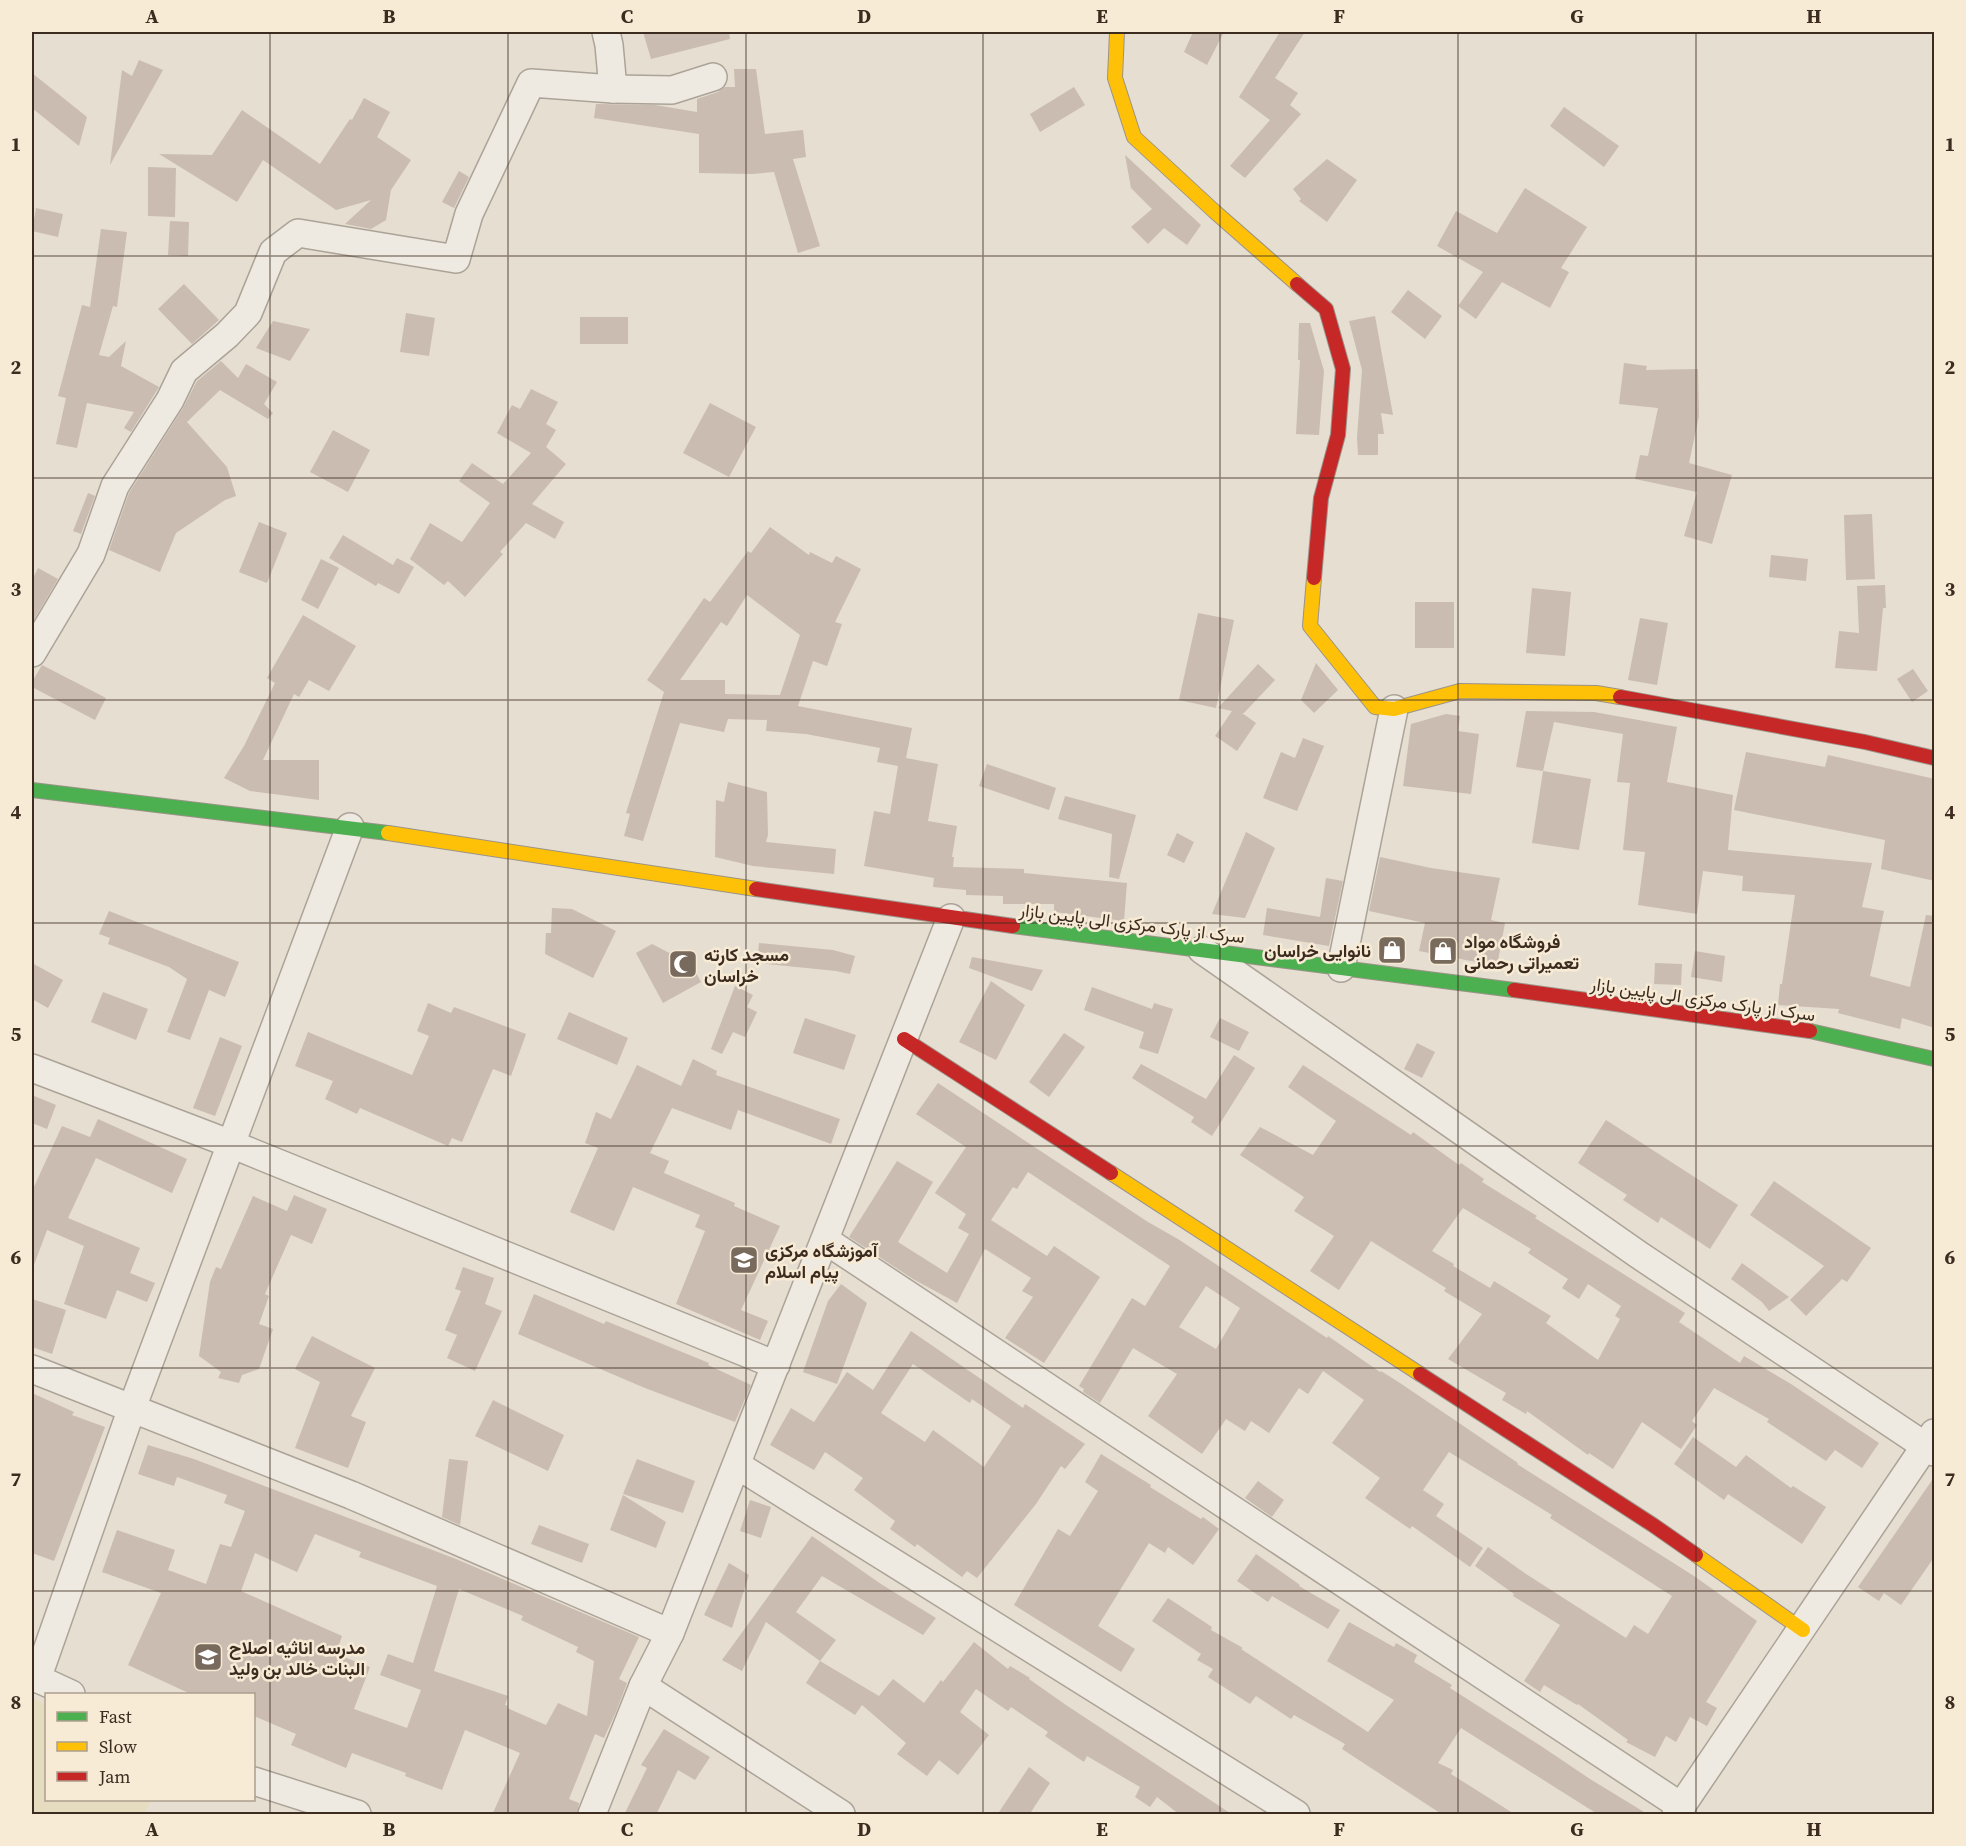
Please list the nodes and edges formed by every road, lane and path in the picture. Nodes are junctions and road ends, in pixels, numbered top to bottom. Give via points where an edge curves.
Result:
1 (606, 32) edge
2 (1117, 32) edge
3 (713, 77) dead end
4 (613, 89) junction
5 (32, 653) edge
6 (1394, 709) junction
7 (1935, 758) edge
8 (32, 790) edge
9 (350, 827) junction
10 (951, 918) junction
11 (1202, 950) junction
12 (1341, 968) junction
13 (904, 1039) junction
14 (1935, 1059) edge
15 (32, 1068) edge
16 (231, 1143) junction
17 (825, 1240) junction
18 (776, 1365) junction
19 (32, 1369) edge
20 (132, 1408) junction
21 (1932, 1444) edge
22 (736, 1465) junction
23 (1803, 1630) junction
24 (670, 1633) junction
25 (34, 1677) edge
26 (643, 1686) junction
27 (66, 1693) edge
28 (255, 1781) edge
29 (1679, 1811) edge
30 (357, 1815) edge
31 (592, 1815) edge
32 (841, 1815) edge
33 (1296, 1815) edge

1 - 4 street
2 - 6 street via 1115,78 1134,137 1326,309 1343,369 1338,435 1321,498 1310,626 1375,706
3 - 4 street via 672,90
4 - 5 street via 531,83 469,214 456,259 297,232 273,252 248,313 184,371 115,486 91,554
6 - 7 street via 1460,691 1596,693
6 - 12 street
8 - 9 street, سرک از پارک مرکزی الی پایین بازار
9 - 10 street, سرک از پارک مرکزی الی پایین بازار
9 - 16 street
10 - 11 street, سرک از پارک مرکزی الی پایین بازار
10 - 13 street
11 - 12 street, سرک از پارک مرکزی الی پایین بازار
11 - 21 street via 1639,1255
12 - 14 street, سرک از پارک مرکزی الی پایین بازار via 1795,1028
13 - 17 street
13 - 23 street via 1653,1525
15 - 16 street
16 - 18 street
16 - 20 street
17 - 18 street
17 - 29 street
18 - 22 street
19 - 20 street
20 - 24 street via 351,1495
20 - 25 street
21 - 23 street
22 - 24 street
22 - 33 street
23 - 29 street
24 - 26 street
25 - 27 street
26 - 31 street
26 - 32 street
28 - 30 street

